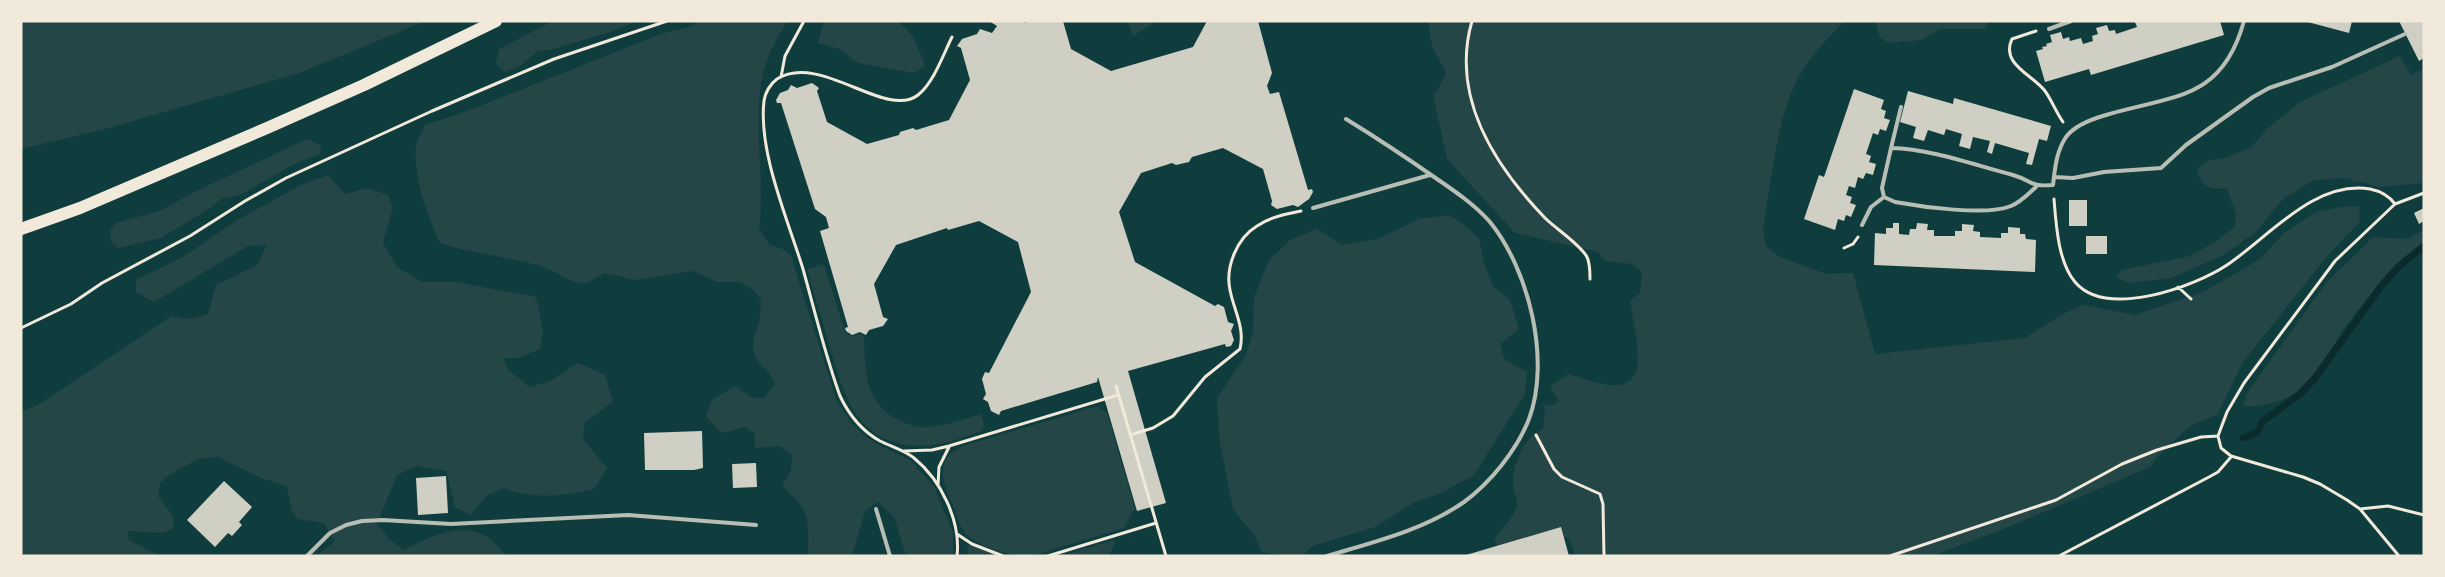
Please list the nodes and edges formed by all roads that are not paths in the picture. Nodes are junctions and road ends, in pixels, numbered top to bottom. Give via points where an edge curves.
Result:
1 (496, 21) edge
2 (2071, 21) edge
3 (2244, 21) edge
4 (2049, 30) dead end
5 (2405, 34) dead end
6 (1901, 107) dead end
7 (1346, 119) dead end
8 (1891, 148) junction
9 (1430, 175) junction
10 (2054, 177) junction
11 (2036, 187) junction
12 (1884, 197) junction
13 (1313, 208) road end
14 (1862, 225) dead end
15 (22, 230) edge
16 (876, 509) dead end
17 (756, 525) dead end
18 (307, 556) edge
19 (890, 556) edge
20 (1327, 556) edge

1 - 15 main road via 267,128
2 - 4 lane
3 - 10 lane via 2237,46 2224,66 2199,88 2094,119 2070,132 2059,151
5 - 10 lane via 2332,67 2252,97 2161,168 2073,178
6 - 8 lane
7 - 9 lane
8 - 11 lane via 1919,151 2016,176
8 - 12 lane via 1882,188
9 - 13 lane
9 - 20 lane via 1468,201 1488,221 1505,242 1516,266 1532,319 1537,350 1528,420 1496,470 1465,501 1444,515 1412,529
10 - 11 lane via 2053,185
11 - 12 lane via 2020,202 2002,209 1911,205
12 - 14 lane via 1871,207
16 - 19 lane
17 - 18 lane via 628,515 451,524 362,521 330,532

